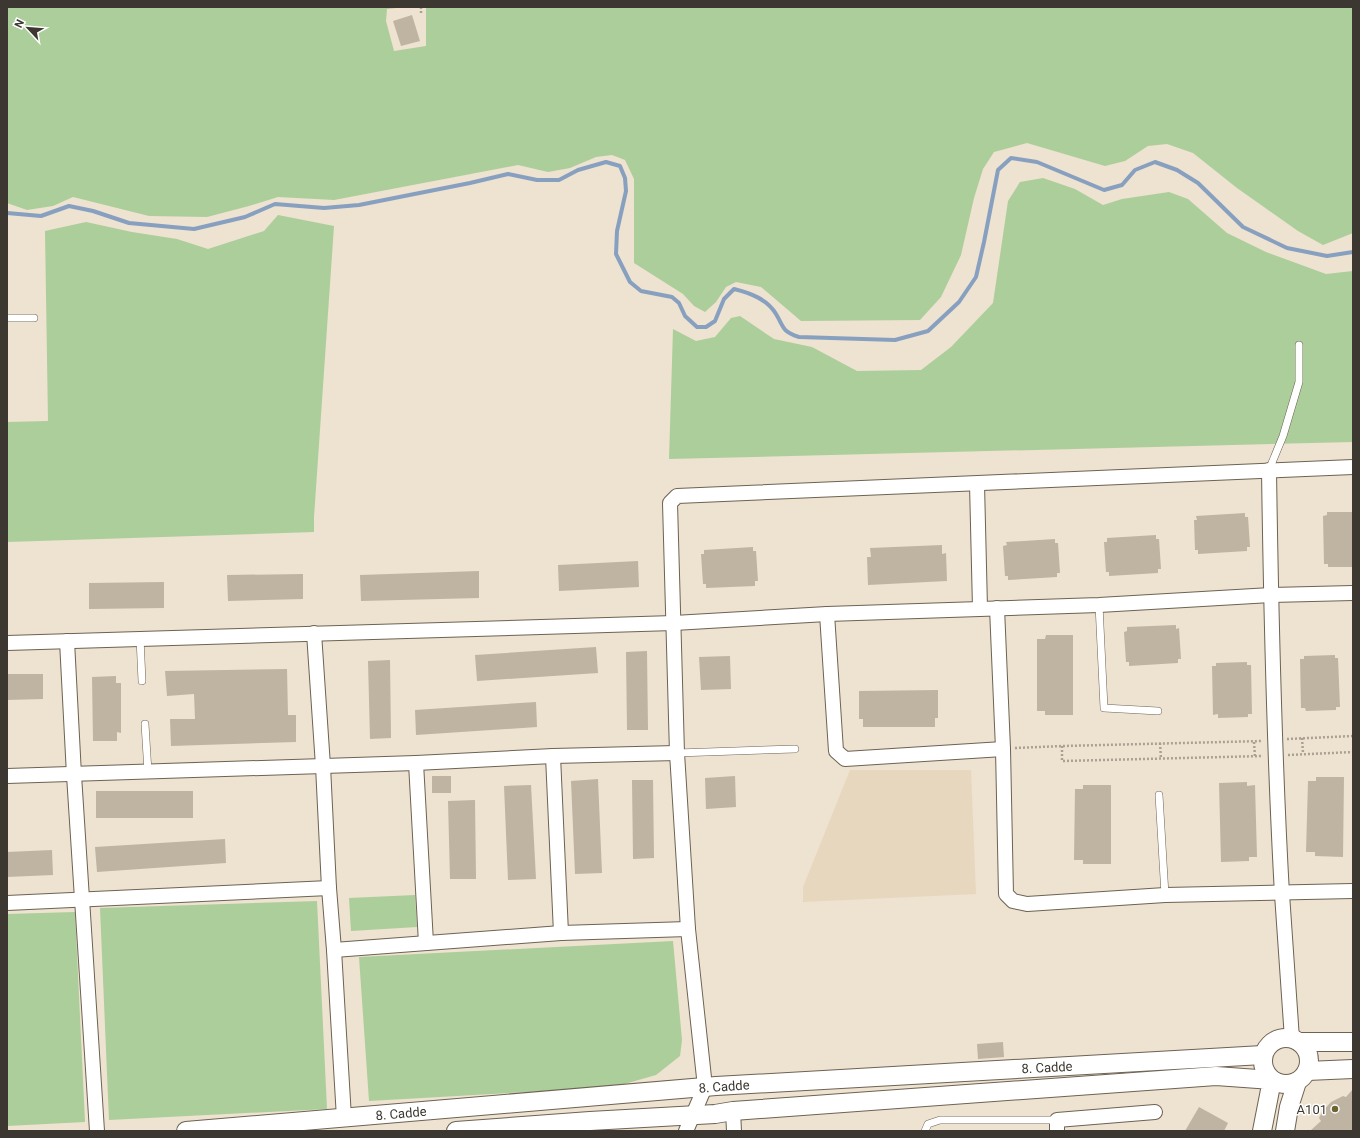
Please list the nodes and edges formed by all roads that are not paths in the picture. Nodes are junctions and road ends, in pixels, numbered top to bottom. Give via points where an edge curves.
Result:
1 (7, 318) edge
2 (34, 318) dead end
3 (1299, 345) dead end
4 (1353, 467) edge
5 (1269, 470) junction
6 (977, 484) junction
7 (1353, 593) edge
8 (1271, 595) junction
9 (1099, 605) junction
10 (980, 608) junction
11 (997, 608) junction
12 (827, 614) junction
13 (674, 623) junction
14 (314, 633) junction
15 (140, 638) junction
16 (67, 641) junction
17 (7, 643) edge
18 (142, 680) dead end
19 (1158, 711) dead end
20 (145, 724) dead end
21 (795, 749) dead end
22 (1003, 749) junction
23 (677, 753) junction
24 (553, 756) junction
25 (416, 763) junction
26 (323, 766) junction
27 (148, 773) junction
28 (74, 775) junction
29 (7, 776) edge
30 (1159, 795) dead end
31 (329, 888) junction
32 (1353, 891) edge
33 (1282, 894) junction
34 (1165, 895) junction
35 (83, 899) junction
36 (7, 903) edge
37 (688, 929) junction
38 (561, 933) junction
39 (426, 943) junction
40 (334, 950) junction
41 (1296, 1040) junction
42 (1353, 1042) edge
43 (1263, 1055) junction
44 (1353, 1069) edge
45 (1302, 1076) junction
46 (1272, 1080) junction
47 (705, 1087) junction
48 (733, 1111) junction
49 (1155, 1112) dead end
50 (344, 1118) junction
51 (689, 1123) edge
52 (1057, 1125) edge
53 (97, 1131) edge
54 (186, 1131) edge
55 (456, 1131) edge
56 (734, 1131) edge
57 (925, 1131) edge
58 (1262, 1131) edge
59 (1285, 1131) edge

1 - 2 lane
3 - 5 lane via 1300,382
4 - 5 street
5 - 6 street
5 - 8 street
6 - 10 street
6 - 13 street via 677,496 670,503
7 - 8 street
8 - 9 street
8 - 33 street
9 - 11 street
9 - 19 lane via 1104,708
10 - 11 street
10 - 12 street
11 - 22 street
12 - 13 street
12 - 22 street via 836,751 845,759
13 - 14 street
13 - 23 street
14 - 15 street
14 - 26 street
15 - 16 street
15 - 18 lane
16 - 17 street
16 - 28 street
20 - 27 lane
21 - 23 lane
22 - 34 street via 1006,894 1012,902 1027,904
23 - 24 street
23 - 37 street
24 - 25 street
24 - 38 street
25 - 26 street
25 - 39 street
26 - 27 street
26 - 31 street
27 - 28 street
28 - 29 street
28 - 35 street
30 - 34 lane
31 - 35 street
31 - 40 street
32 - 33 street
33 - 34 street
33 - 41 street
35 - 36 street
35 - 53 street
37 - 38 street
37 - 47 street
38 - 39 street
39 - 40 street
40 - 50 street
41 - 42 street
41 - 43 street via 1274,1040 1267,1046
41 - 45 street via 1309,1058
43 - 46 street via 1263,1069
43 - 47 street, 8. Cadde
44 - 45 street
45 - 46 street via 1285,1085
45 - 59 street via 1289,1107
46 - 48 street, 8. Cadde via 1216,1076
46 - 58 street
47 - 50 street, 8. Cadde
47 - 51 street
48 - 51 street, 8. Cadde
48 - 56 street
49 - 52 street
50 - 54 street, 8. Cadde
51 - 55 street, 8. Cadde via 590,1121
52 - 57 lane via 940,1120 928,1124

